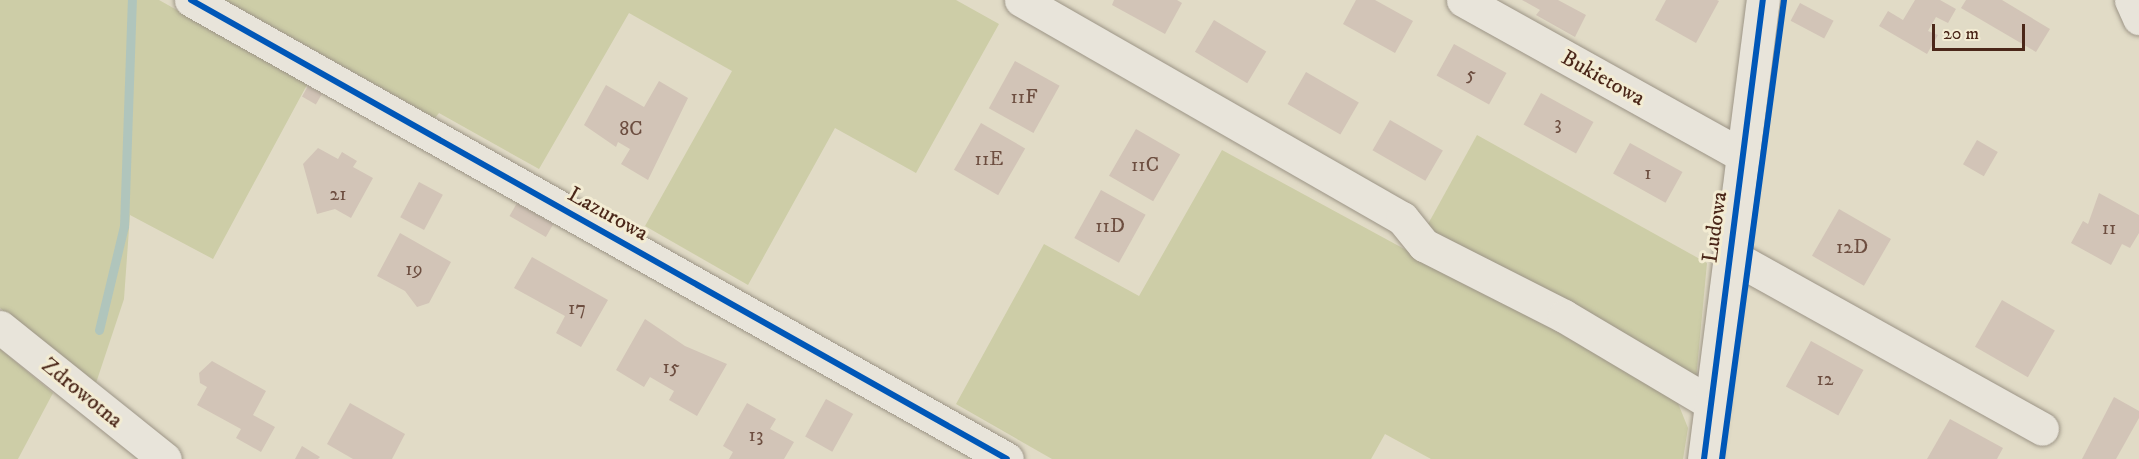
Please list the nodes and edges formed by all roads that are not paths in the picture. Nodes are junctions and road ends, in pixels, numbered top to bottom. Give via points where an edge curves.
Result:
1 (190, 0) edge
2 (1021, 0) edge
3 (1463, 0) edge
4 (1763, 0) edge
5 (2131, 0) edge
6 (2139, 18) edge
7 (1743, 156) junction
8 (1730, 255) junction
9 (0, 327) edge
10 (1712, 404) junction
11 (2042, 429) dead end
12 (165, 459) edge
13 (1007, 459) edge
14 (1704, 459) edge

1 - 13 street, Lazurowa
2 - 10 street via 1402,218 1424,246 1564,316
3 - 7 street, Bukietowa
4 - 7 street, Ludowa
5 - 6 street
7 - 8 street, Ludowa
8 - 10 street, Ludowa
8 - 11 street
9 - 12 street, Zdrowotna
10 - 14 street, Ludowa

